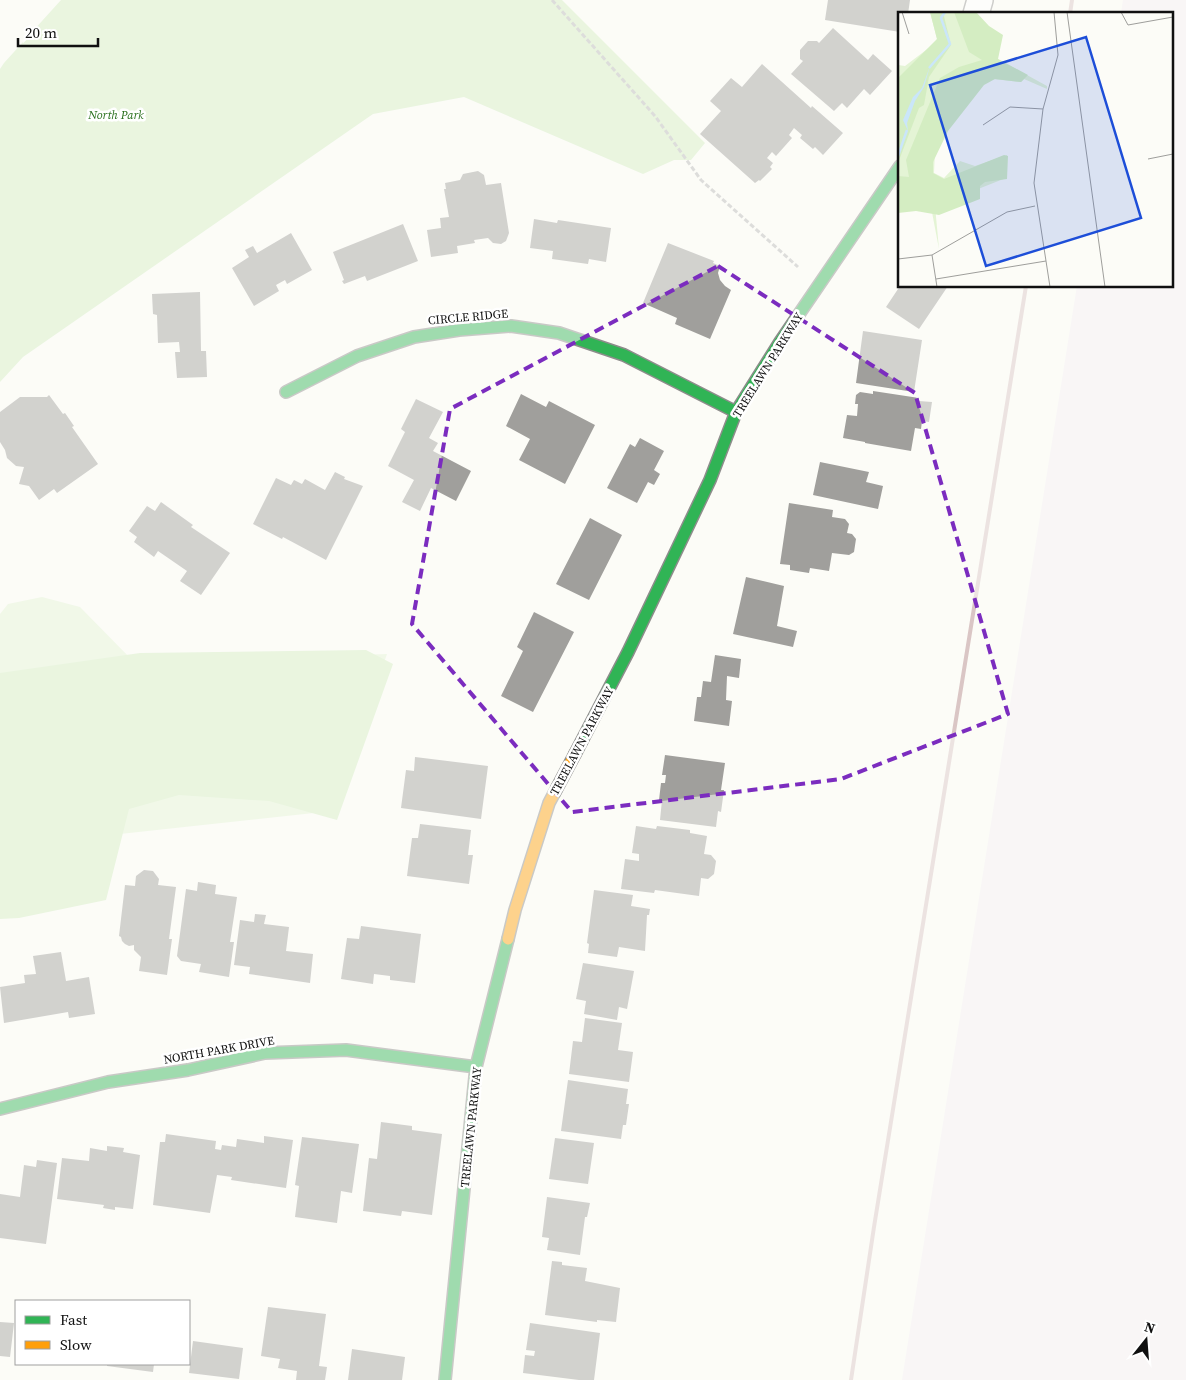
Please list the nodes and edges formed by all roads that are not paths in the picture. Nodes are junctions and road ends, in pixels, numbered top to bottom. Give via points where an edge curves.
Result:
1 (898, 169) edge
2 (286, 392) dead end
3 (736, 412) junction
4 (476, 1067) junction
5 (0, 1109) edge
6 (445, 1380) edge

1 - 3 street, TREELAWN PARKWAY
2 - 3 street, CIRCLE RIDGE via 357,356 414,337 511,326 559,334 624,355
3 - 4 street, TREELAWN PARKWAY via 710,480 632,643 549,803 514,910
4 - 5 street, NORTH PARK DRIVE via 346,1050 265,1053 188,1070 108,1082
4 - 6 street, TREELAWN PARKWAY

